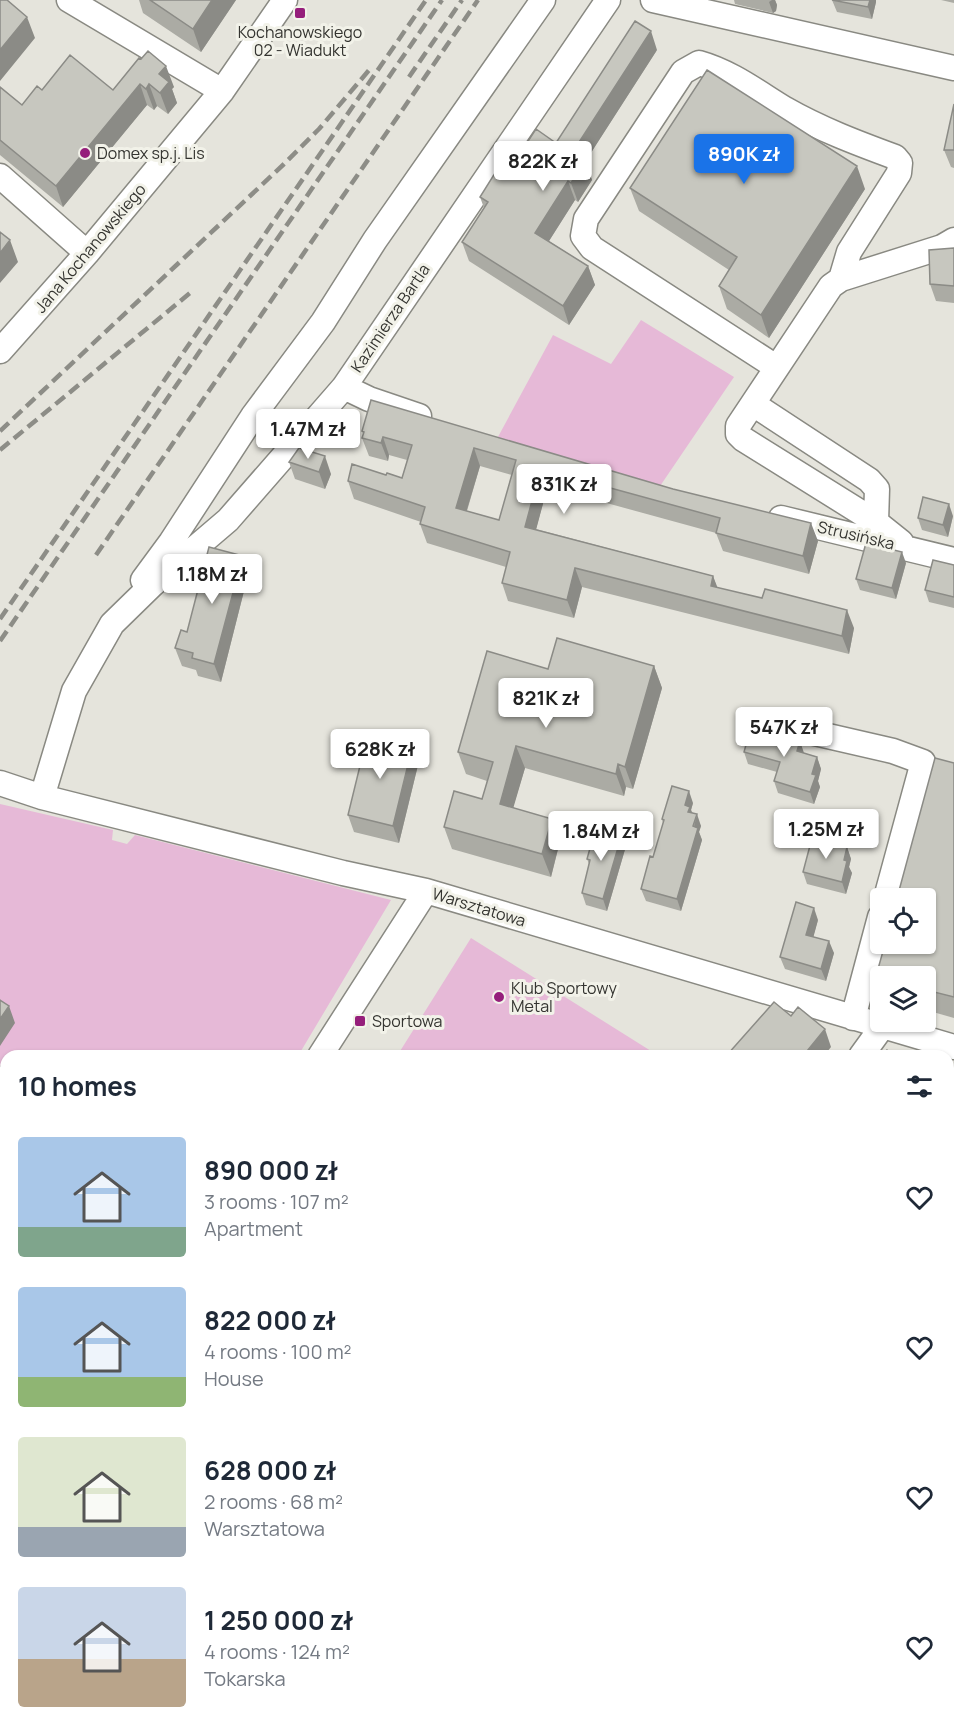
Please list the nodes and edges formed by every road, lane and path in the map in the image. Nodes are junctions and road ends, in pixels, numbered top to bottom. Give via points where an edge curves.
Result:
1 (69, 0) edge
2 (285, 0) edge
3 (543, 0) edge
4 (608, 0) edge
5 (653, 0) edge
6 (954, 68) edge
7 (222, 91) junction
8 (0, 176) edge
9 (954, 240) edge
10 (87, 253) junction
11 (841, 279) junction
12 (0, 351) edge
13 (776, 367) junction
14 (344, 387) junction
15 (753, 404) junction
16 (441, 423) edge
17 (759, 512) edge
18 (876, 522) junction
19 (909, 548) junction
20 (954, 560) edge
21 (112, 624) junction
22 (793, 728) dead end
23 (0, 783) edge
24 (42, 796) junction
25 (889, 888) edge
26 (426, 891) junction
27 (870, 954) edge
28 (853, 1018) junction
29 (870, 1023) edge
30 (878, 1032) edge
31 (900, 1032) edge
32 (954, 1047) edge
33 (324, 1050) edge
34 (865, 1050) edge

1 - 7 street
2 - 7 street, Jana Kochanowskiego
3 - 21 street
4 - 14 street, Kazimierza Bartla
5 - 6 street
7 - 10 street, Jana Kochanowskiego
8 - 10 street
9 - 11 street
10 - 12 street, Jana Kochanowskiego
11 - 13 street via 831,286
11 - 13 street via 849,252 899,173 900,163 895,157 827,132 719,69 699,63 683,72 586,219 583,236 592,248
13 - 15 street
14 - 16 street
14 - 21 street, Kazimierza Bartla via 228,520
15 - 18 street via 869,480 877,489
15 - 18 street via 738,426 743,439
17 - 19 street, Strusińska
18 - 19 street
19 - 20 street, Strusińska
21 - 24 street, Kazimierza Bartla via 74,691
22 - 25 street via 893,751 923,762
23 - 24 street, Warsztatowa
24 - 26 street, Warsztatowa
26 - 28 street, Warsztatowa
26 - 33 street
27 - 28 street
28 - 29 street, Warsztatowa
30 - 34 street
31 - 32 street, Warsztatowa

